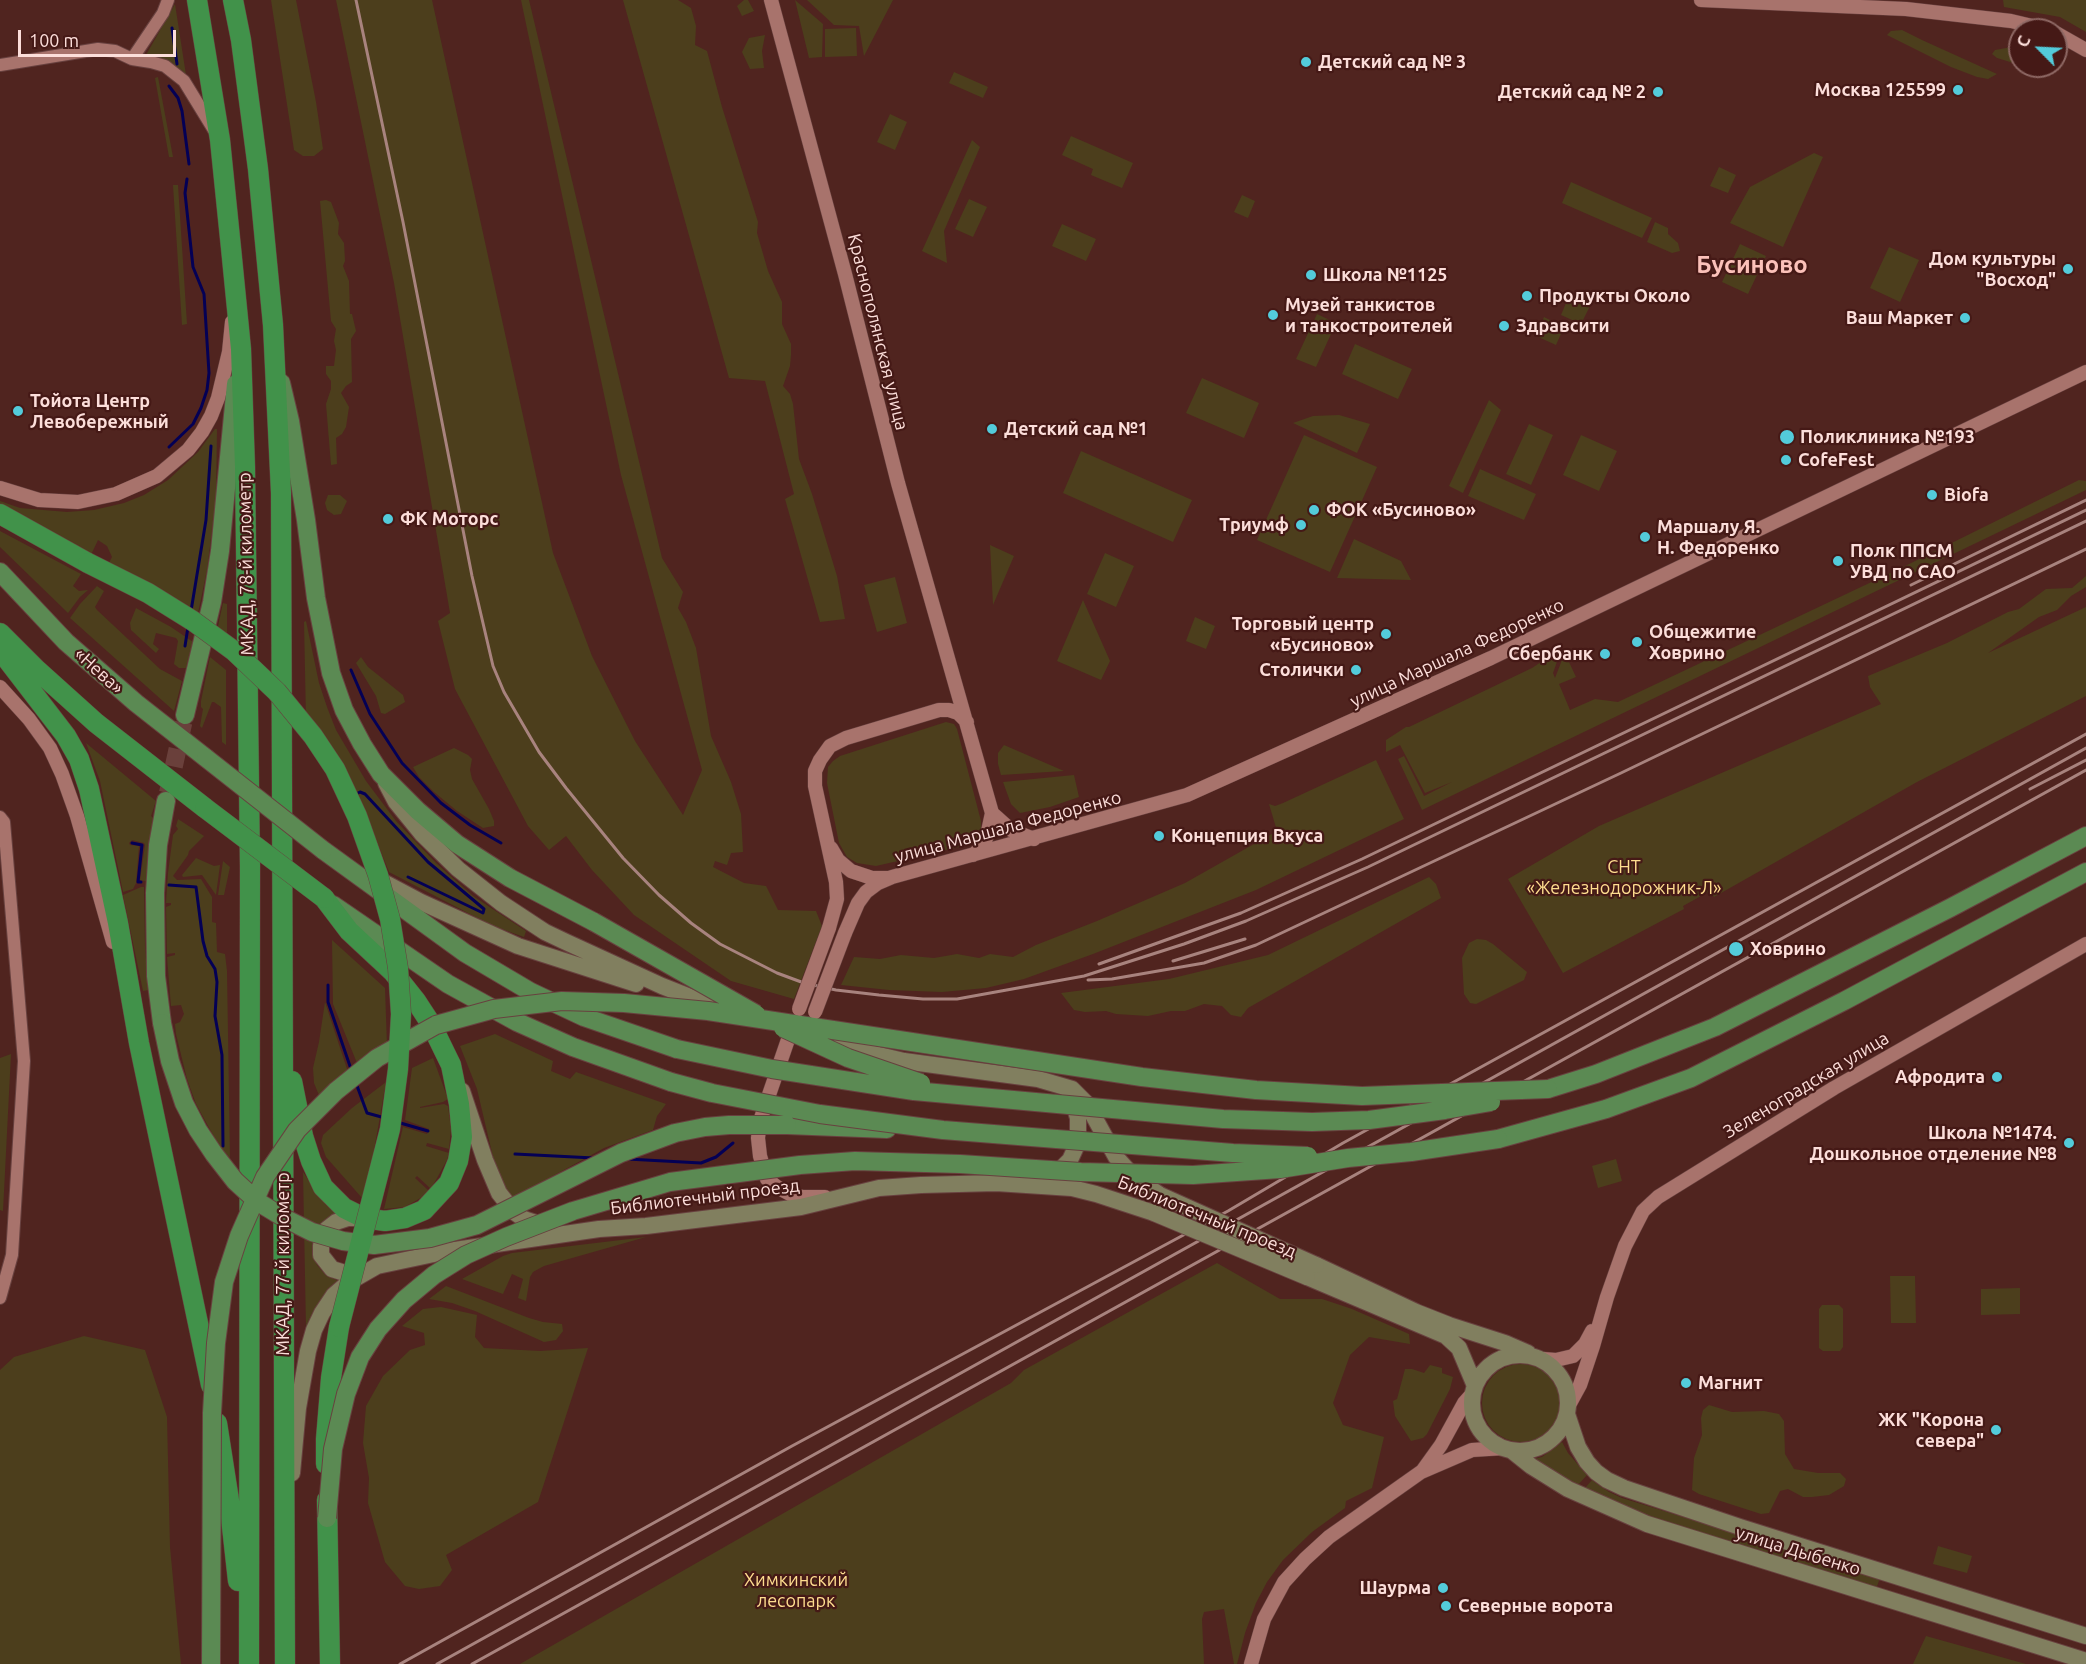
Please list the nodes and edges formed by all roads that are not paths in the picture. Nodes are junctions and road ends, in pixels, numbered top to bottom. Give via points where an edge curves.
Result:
1 (168, 0) edge
2 (197, 0) edge
3 (233, 0) edge
4 (771, 0) edge
5 (1701, 0) edge
6 (1857, 3) edge
7 (2008, 21) edge
8 (2068, 40) edge
9 (2086, 50) edge
10 (132, 59) junction
11 (0, 65) edge
12 (220, 140) junction
13 (234, 281) junction
14 (241, 349) junction
15 (275, 358) junction
16 (2086, 372) edge
17 (0, 488) edge
18 (0, 514) edge
19 (0, 572) edge
20 (0, 633) edge
21 (0, 650) edge
22 (951, 674) junction
23 (0, 687) edge
24 (939, 710) junction
25 (185, 715) tunnel mouth
26 (967, 722) junction
27 (381, 774) junction
28 (166, 801) tunnel mouth
29 (992, 813) junction
30 (0, 817) edge
31 (2086, 836) edge
32 (1034, 839) junction
33 (827, 842) junction
34 (323, 850) junction
35 (972, 856) junction
36 (283, 863) joint
37 (2086, 872) edge
38 (892, 877) junction
39 (324, 898) junction
40 (2086, 944) edge
41 (694, 1000) junction
42 (282, 1007) junction
43 (791, 1031) junction
44 (139, 1043) junction
45 (829, 1043) junction
46 (451, 1065) junction
47 (1053, 1082) junction
48 (1548, 1089) junction
49 (978, 1097) junction
50 (943, 1130) junction
51 (249, 1132) joint
52 (1348, 1158) junction
53 (996, 1183) junction
54 (840, 1198) junction
55 (364, 1218) junction
56 (599, 1229) junction
57 (365, 1271) junction
58 (1312, 1271) junction
59 (0, 1298) edge
60 (1602, 1311) junction
61 (1538, 1358) junction
62 (1474, 1390) junction
63 (1568, 1410) junction
64 (1508, 1449) junction
65 (1421, 1472) junction
66 (327, 1518) junction
67 (284, 1572) junction
68 (2086, 1636) edge
69 (2086, 1661) edge
70 (211, 1664) edge
71 (248, 1664) edge
72 (285, 1664) edge
73 (330, 1664) edge
74 (1251, 1664) edge

1 - 10 street via 163,14
2 - 12 highway, МКАД, 78-й километр
3 - 15 highway, МКАД, 78-й километр via 258,169
4 - 22 street, Краснополянская улица
5 - 6 street
6 - 7 street
8 - 9 street
10 - 11 street via 98,49
10 - 12 street via 165,66 184,81
12 - 13 highway, МКАД, 78-й километр
13 - 14 highway, МКАД, 78-й километр
13 - 17 street via 229,352 218,398 202,432 172,464 136,487 78,502 39,500
14 - 25 main road via 212,602
14 - 51 highway, МКАД, 78-й километр via 248,676
15 - 27 main road via 290,421 316,598 332,673 344,710
15 - 36 highway, МКАД, 78-й километр via 281,494
16 - 32 street, улица Маршала Федоренко via 1491,658 1187,795
18 - 66 highway, bridge via 193,621 234,651 277,692 335,769 378,875 398,968 398,1069 390,1129 339,1327 326,1439
19 - 34 main road, «Нева», bridge via 66,642 136,703
20 - 39 highway, bridge via 96,723
21 - 44 highway via 79,759 118,923
22 - 24 street, Краснополянская улица via 954,687 948,703
22 - 26 street, Краснополянская улица
23 - 44 street via 50,748 62,774 98,886
24 - 26 street via 958,713
24 - 33 street via 830,746 815,771
26 - 29 street, Краснополянская улица
27 - 41 main road via 396,802 422,834 501,903 545,932
27 - 49 main road, bridge via 457,844 510,878 789,1031 901,1077
28 - 50 main road, bridge via 155,893 156,966 162,1023 184,1103 213,1154 235,1181 258,1202 312,1232 374,1245 430,1238 477,1225 621,1153 675,1133 705,1127 787,1125
29 - 32 street via 1011,830
29 - 35 street via 985,842
30 - 59 street via 4,822 24,1061 12,1255
31 - 48 main road via 1715,1027
32 - 35 street, улица Маршала Федоренко
33 - 38 street via 838,860 851,871 872,878
33 - 43 street, bridge via 837,899
34 - 41 main road via 421,902 518,946
34 - 49 main road, «Нева», bridge via 465,953 531,992 585,1017 677,1048 772,1069
35 - 38 street, улица Маршала Федоренко
36 - 42 highway, МКАД, 77-й километр
37 - 52 main road, bridge via 1691,1078 1606,1109 1498,1139
38 - 45 street, улица Маршала Федоренко, bridge via 866,892 855,909 815,1012 816,1030
39 - 46 highway via 349,931 393,972 416,1001
39 - 50 main road, bridge via 448,984 516,1022 573,1047 712,1093 810,1112
40 - 60 street, Зеленоградская улица via 1834,1088 1658,1197 1643,1210 1632,1231
41 - 43 main road, Библиотечный проезд
42 - 55 highway via 294,1099 311,1161 323,1187 344,1208
42 - 67 highway, МКАД, 77-й километр
43 - 45 main road, Библиотечный проезд
43 - 54 street via 760,1121 758,1138 763,1169 768,1179 790,1194
44 - 71 highway via 208,1367 229,1500
45 - 47 main road, Библиотечный проезд via 904,1061
46 - 55 highway via 462,1137 449,1183 424,1210 405,1218
46 - 56 main road via 499,1193 514,1212 536,1223
47 - 53 main road via 1067,1094 1078,1118 1076,1149 1070,1160 1049,1176
47 - 58 main road, Библиотечный проезд, bridge via 1080,1095 1116,1157 1134,1177 1160,1195
48 - 49 main road, bridge via 1445,1110 1369,1120 1312,1122 1223,1119
48 - 70 main road, bridge via 1372,1096 1256,1090 1142,1077 708,1011 624,1004 562,1001 494,1010 436,1024 377,1058 336,1090 297,1130 265,1177 239,1236 224,1282 216,1343
50 - 52 main road, bridge
51 - 71 highway, МКАД, 77-й километр
52 - 66 main road, bridge via 1280,1169 1193,1175 855,1161 670,1182 573,1211 466,1255 404,1300 378,1329 360,1357 346,1394 333,1449
53 - 54 main road, Библиотечный проезд via 879,1188
53 - 58 main road, Библиотечный проезд, bridge via 1072,1188 1096,1194
54 - 56 main road, Библиотечный проезд via 801,1207
55 - 57 main road via 348,1218 327,1229 321,1255 332,1269 348,1274
56 - 57 main road via 436,1254
57 - 67 main road via 334,1295 322,1313 308,1351 298,1408
58 - 61 main road, Библиотечный проезд
58 - 62 main road, Библиотечный проезд via 1446,1336 1459,1348
60 - 61 street, Зеленоградская улица via 1577,1353 1566,1359
60 - 63 street, Зеленоградская улица via 1580,1385
61 - 62 main road via 1516,1355 1498,1359 1480,1375
61 - 63 main road via 1563,1379
62 - 64 main road via 1476,1422 1488,1439
62 - 65 street
63 - 64 main road via 1556,1436 1546,1443 1523,1451
63 - 68 main road, улица Дыбенко via 1578,1448 1587,1462 1596,1472 1624,1488
64 - 65 street via 1472,1450
64 - 69 main road, улица Дыбенко via 1568,1489 1647,1524
65 - 74 street via 1329,1537 1284,1582 1264,1619
66 - 73 highway
67 - 72 highway, МКАД, 77-й километр

